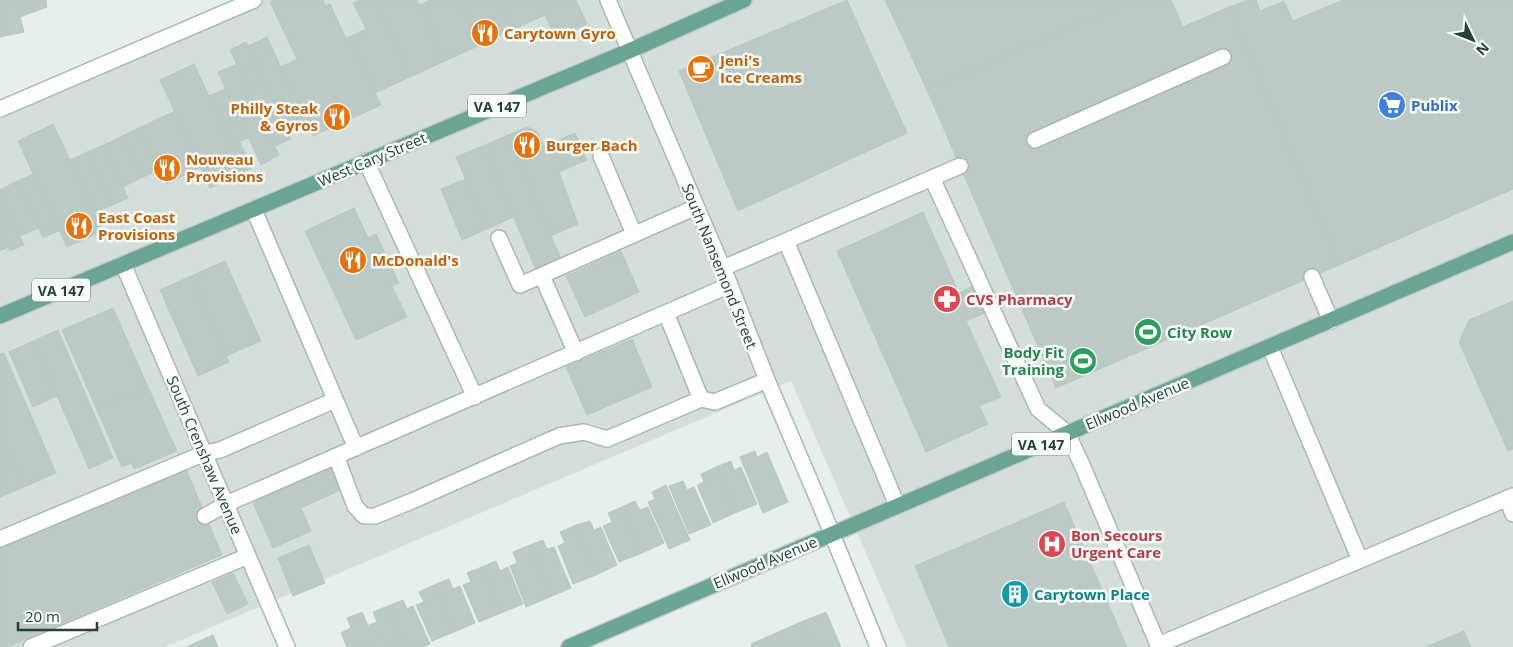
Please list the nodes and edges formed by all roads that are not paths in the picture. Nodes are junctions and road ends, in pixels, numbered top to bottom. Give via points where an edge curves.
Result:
1 (254, 0) edge
2 (608, 0) edge
3 (744, 0) edge
4 (629, 51) junction
5 (1223, 57) dead end
6 (0, 109) edge
7 (1035, 140) dead end
8 (601, 156) dead end
9 (366, 161) junction
10 (960, 166) dead end
11 (932, 178) junction
12 (696, 207) junction
13 (254, 210) junction
14 (634, 234) junction
15 (499, 238) dead end
16 (786, 241) junction
17 (1513, 242) edge
18 (123, 264) junction
19 (723, 268) junction
20 (542, 276) junction
21 (1312, 277) dead end
22 (730, 285) junction
23 (666, 314) junction
24 (0, 316) edge
25 (1331, 320) junction
26 (1270, 347) junction
27 (576, 353) junction
28 (767, 380) junction
29 (475, 397) junction
30 (701, 399) junction
31 (335, 400) junction
32 (1066, 433) junction
33 (356, 448) junction
34 (205, 453) junction
35 (336, 456) junction
36 (1510, 497) edge
37 (226, 504) junction
38 (897, 505) junction
39 (1513, 514) edge
40 (205, 516) dead end
41 (832, 533) junction
42 (0, 539) edge
43 (248, 556) junction
44 (1360, 560) junction
45 (1159, 646) edge
46 (31, 647) edge
47 (287, 647) edge
48 (569, 647) edge
49 (878, 647) edge

1 - 6 street
2 - 4 street, South Nansemond Street
3 - 4 main road, West Cary Street / VA 147
4 - 9 main road, West Cary Street / VA 147
4 - 12 street, South Nansemond Street
5 - 7 street
8 - 14 street
9 - 13 main road, West Cary Street / VA 147
9 - 29 street
10 - 11 street
11 - 16 street
11 - 32 street via 1038,409
12 - 14 street
12 - 19 street, South Nansemond Street
13 - 18 main road, West Cary Street / VA 147
13 - 31 street
14 - 20 street
15 - 20 street via 520,285
16 - 19 street
16 - 38 street
17 - 25 main road, Ellwood Avenue / VA 147
18 - 24 main road, West Cary Street / VA 147
18 - 34 street, South Crenshaw Avenue
19 - 22 street, South Nansemond Street
20 - 27 street
21 - 25 street
22 - 23 street
22 - 28 street, South Nansemond Street
23 - 27 street
23 - 30 street
25 - 26 main road, Ellwood Avenue / VA 147
26 - 32 main road, Ellwood Avenue / VA 147
26 - 44 street
27 - 29 street
28 - 30 street via 715,402
28 - 41 street, South Nansemond Street
29 - 33 street
30 - 35 street via 607,439 584,432 559,436 375,516 364,516 355,506
31 - 33 street
31 - 34 street via 220,450
32 - 38 main road, Ellwood Avenue / VA 147
32 - 45 street
33 - 35 street
34 - 37 street, South Crenshaw Avenue
34 - 42 street
35 - 37 street
36 - 39 street
36 - 44 street
37 - 40 street
37 - 43 street, South Crenshaw Avenue
38 - 41 main road, Ellwood Avenue / VA 147
41 - 48 main road, Ellwood Avenue / VA 147
41 - 49 street, South Nansemond Street
43 - 46 street
43 - 47 street, South Crenshaw Avenue
44 - 45 street

